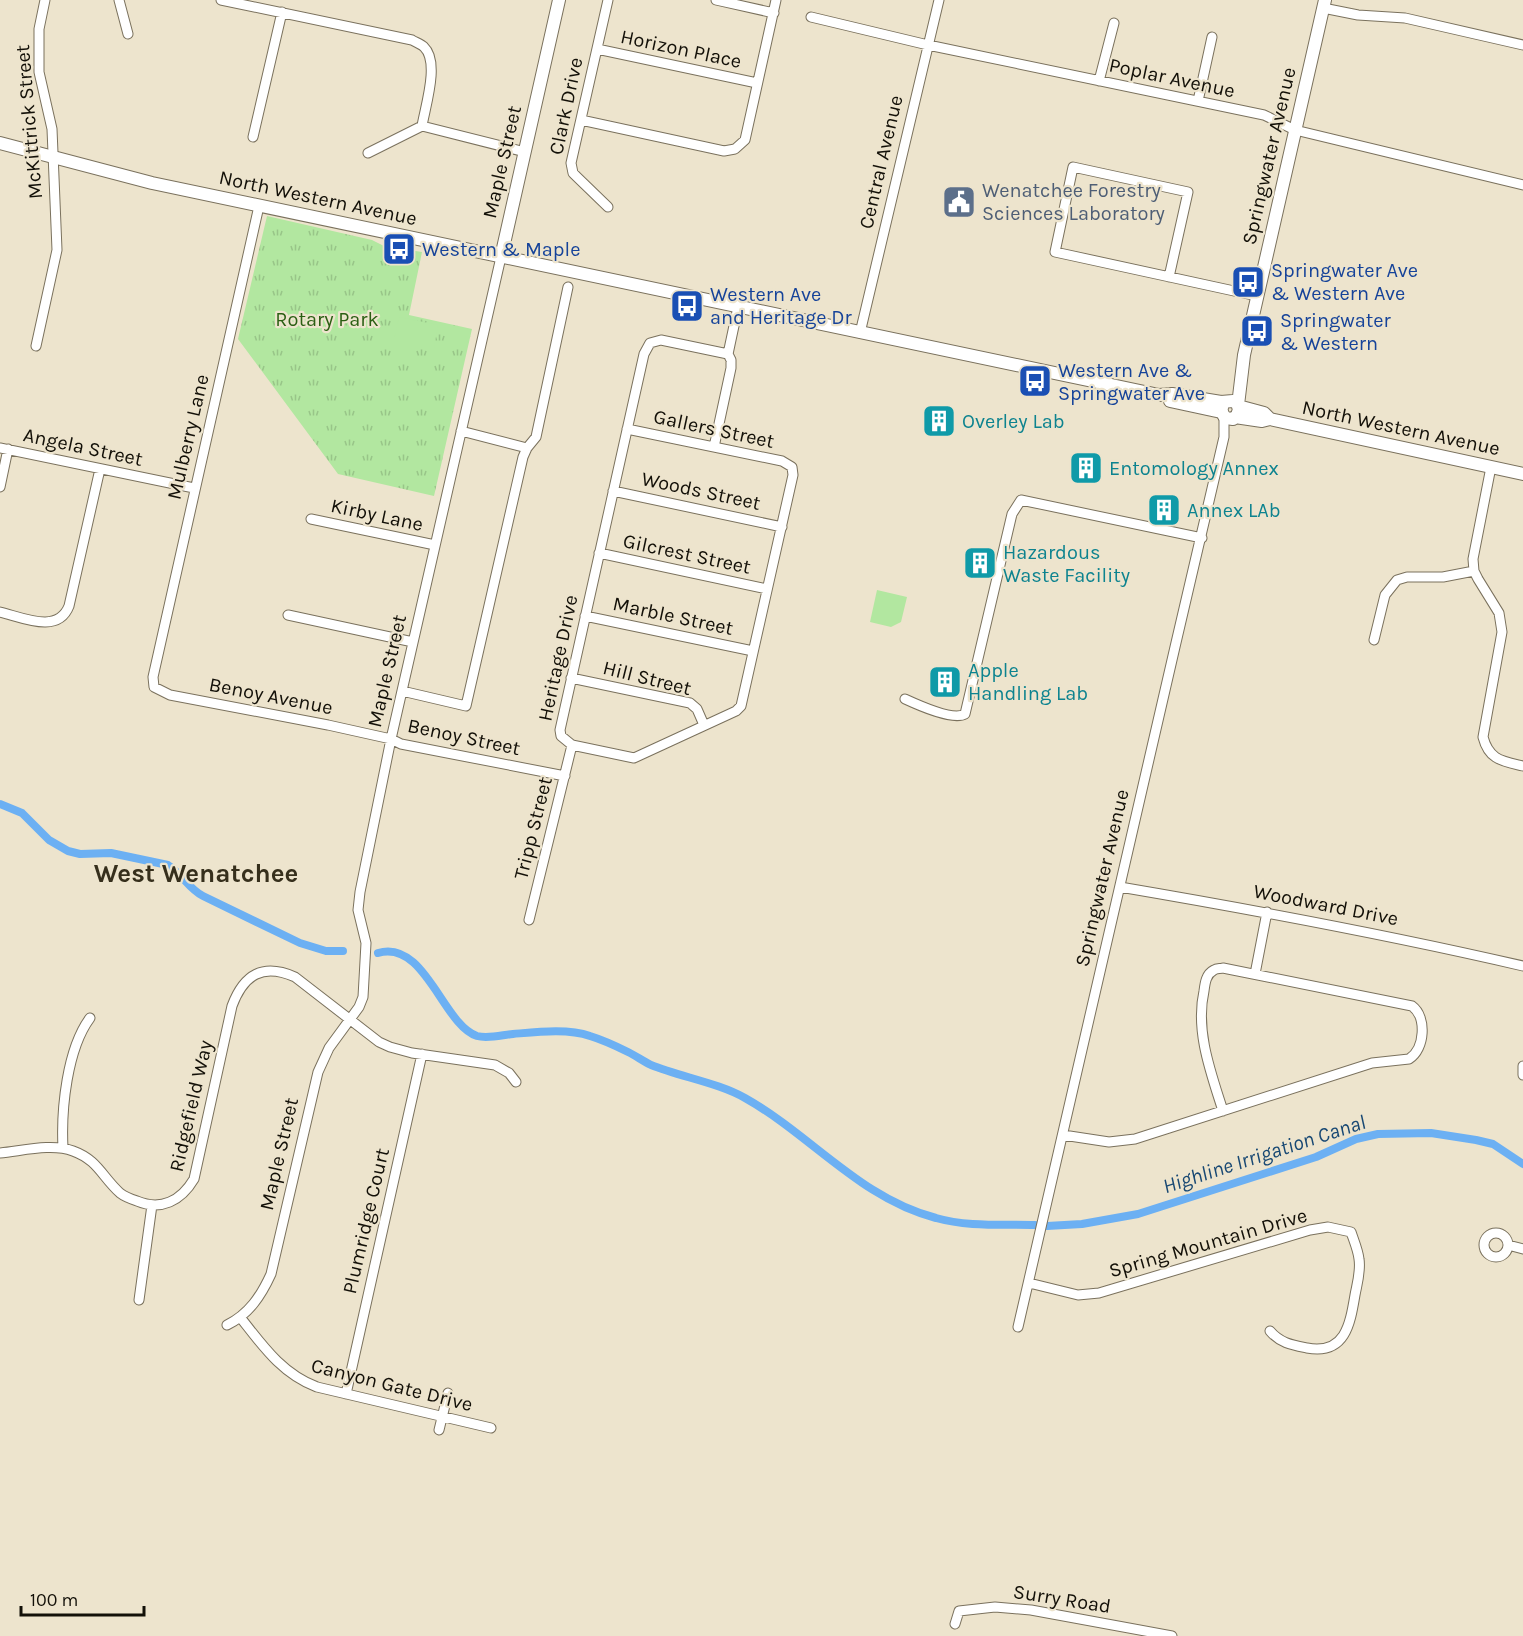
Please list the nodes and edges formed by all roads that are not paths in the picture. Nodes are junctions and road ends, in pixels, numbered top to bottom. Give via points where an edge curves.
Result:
1 (45, 0) edge
2 (118, 0) edge
3 (221, 0) edge
4 (559, 0) edge
5 (608, 0) edge
6 (716, 0) edge
7 (776, 0) edge
8 (939, 0) edge
9 (1324, 4) edge
10 (282, 12) junction
11 (774, 13) junction
12 (811, 17) dead end
13 (1114, 23) dead end
14 (128, 34) dead end
15 (1212, 38) dead end
16 (928, 45) junction
17 (1523, 45) edge
18 (597, 49) junction
19 (1099, 81) junction
20 (757, 83) junction
21 (1198, 101) junction
22 (581, 120) junction
23 (422, 126) junction
24 (1295, 130) junction
25 (253, 137) dead end
26 (0, 142) edge
27 (525, 152) junction
28 (368, 153) dead end
29 (52, 156) junction
30 (1523, 185) edge
31 (259, 206) junction
32 (608, 207) dead end
33 (501, 256) junction
34 (1169, 277) junction
35 (568, 287) dead end
36 (1257, 296) junction
37 (738, 307) junction
38 (860, 333) junction
39 (36, 346) dead end
40 (728, 354) junction
41 (1230, 410) junction
42 (627, 429) junction
43 (461, 431) junction
44 (714, 447) junction
45 (4, 448) edge
46 (527, 448) junction
47 (792, 467) joint
48 (1491, 467) junction
49 (100, 469) junction
50 (1523, 474) edge
51 (0, 487) edge
52 (194, 488) junction
53 (613, 491) junction
54 (310, 519) dead end
55 (782, 527) junction
56 (1202, 538) junction
57 (435, 546) junction
58 (599, 553) junction
59 (1474, 571) junction
60 (767, 589) junction
61 (0, 612) edge
62 (288, 615) dead end
63 (585, 616) junction
64 (1374, 640) dead end
65 (413, 642) junction
66 (753, 651) junction
67 (153, 677) joint
68 (571, 678) junction
69 (402, 691) junction
70 (905, 699) dead end
71 (704, 725) junction
72 (392, 739) junction
73 (572, 745) junction
74 (1523, 766) edge
75 (565, 776) junction
76 (1120, 887) junction
77 (1267, 912) junction
78 (529, 920) dead end
79 (1523, 966) edge
80 (1255, 974) junction
81 (90, 1018) dead end
82 (350, 1020) junction
83 (422, 1054) junction
84 (1523, 1066) edge
85 (1523, 1075) edge
86 (516, 1082) dead end
87 (1223, 1111) junction
88 (1063, 1135) junction
89 (63, 1148) junction
90 (0, 1153) edge
91 (152, 1205) junction
92 (1508, 1245) dead end
93 (1523, 1249) edge
94 (1029, 1283) junction
95 (139, 1300) dead end
96 (240, 1317) junction
97 (227, 1325) dead end
98 (1018, 1328) dead end
99 (1270, 1331) dead end
100 (448, 1393) dead end
101 (346, 1394) junction
102 (442, 1417) junction
103 (491, 1428) dead end
104 (440, 1430) dead end
105 (955, 1624) dead end
106 (1172, 1636) edge

1 - 29 street, McKittrick Street via 39,29 39,72 52,129
2 - 14 street
3 - 10 street
4 - 27 main road, Maple Street
5 - 18 street, Clark Drive
6 - 11 street
7 - 11 street
8 - 16 street, Central Avenue
9 - 17 street via 1358,15 1405,18
9 - 24 main road, Springwater Avenue
10 - 23 street via 412,39 424,46 431,58 431,74
10 - 25 street
11 - 20 street
12 - 16 street, Poplar Avenue
13 - 19 street
15 - 21 street
16 - 19 street, Poplar Avenue
16 - 38 street, Central Avenue
18 - 20 street, Horizon Place
18 - 22 street, Clark Drive
19 - 21 street, Poplar Avenue
20 - 22 street via 745,140 730,150
21 - 24 street, Poplar Avenue via 1264,115
22 - 32 street, Clark Drive via 571,163 573,173
23 - 27 street
23 - 28 street
24 - 30 street, Poplar Avenue
24 - 36 main road, Springwater Avenue
26 - 29 main road, North Western Avenue
27 - 33 main road, Maple Street
29 - 31 main road, North Western Avenue via 124,177
29 - 39 street, McKittrick Street via 57,250
31 - 33 main road, North Western Avenue
31 - 52 street, Mulberry Lane
33 - 37 main road, North Western Avenue
33 - 43 street, Maple Street
34 - 34 street via 1055,252 1073,166 1188,192
34 - 36 street
35 - 46 street via 536,437
36 - 41 main road, Springwater Avenue
37 - 38 main road, North Western Avenue
37 - 40 street
38 - 41 main road, North Western Avenue via 1159,395 1171,402
40 - 42 street, Heritage Drive via 661,340 650,344 644,354
40 - 44 street via 731,368
41 - 48 main road, North Western Avenue via 1264,413 1270,419
41 - 56 street, Springwater Avenue
42 - 44 street, Gallers Street
42 - 53 street, Heritage Drive
43 - 46 street
43 - 57 street, Maple Street
44 - 47 street, Gallers Street via 782,461
45 - 49 street, Angela Street
45 - 51 street
46 - 69 street via 466,706
47 - 55 street, Heritage Drive
48 - 50 main road, North Western Avenue
48 - 59 street via 1474,548
49 - 52 street, Angela Street
49 - 61 street via 64,616 51,623
52 - 67 street, Mulberry Lane
53 - 55 street, Woods Street
53 - 58 street, Heritage Drive
54 - 57 street, Kirby Lane
55 - 60 street, Heritage Drive
56 - 70 street via 1021,501 1012,514 965,714 958,716
56 - 76 street, Springwater Avenue
57 - 65 street, Maple Street
58 - 60 street, Gilcrest Street
58 - 63 street, Heritage Drive
59 - 64 street via 1397,580 1385,595
59 - 74 street via 1499,613 1502,632 1483,737 1494,757
60 - 66 street, Heritage Drive
62 - 65 street
63 - 66 street, Marble Street
63 - 68 street, Heritage Drive
65 - 69 street, Maple Street
66 - 71 street, Heritage Drive via 741,706
67 - 72 street, Benoy Avenue via 154,687 170,695
68 - 71 street, Hill Street via 690,703
68 - 73 street, Heritage Drive via 560,730
69 - 72 street, Maple Street
71 - 73 street, Heritage Drive via 634,758
72 - 75 street, Benoy Street via 401,744
72 - 82 street, Maple Street via 360,892 358,910 366,944 363,997
73 - 75 street, Tripp Street
75 - 78 street, Tripp Street
76 - 77 street, Woodward Drive
76 - 88 street, Springwater Avenue
77 - 79 street, Woodward Drive
77 - 80 street
80 - 87 street via 1223,968 1214,970 1207,978 1201,1008 1202,1029
80 - 87 street via 1412,1006 1418,1010 1423,1024 1418,1046 1409,1059 1372,1063
81 - 89 street via 81,1031 64,1093
82 - 83 street, Ridgefield Way via 379,1042
82 - 91 street, Ridgefield Way via 282,971 262,971 249,978 232,1006 194,1179 177,1200
82 - 96 street, Maple Street via 329,1047 318,1072 271,1275 258,1298
83 - 86 street, Ridgefield Way via 495,1065
83 - 101 street, Plumridge Court
84 - 85 street
87 - 88 street via 1124,1141 1093,1141
88 - 94 street, Springwater Avenue
89 - 90 street
89 - 91 street via 94,1162 121,1193
91 - 95 street
92 - 93 street
94 - 98 street, Springwater Avenue
94 - 99 street, Spring Mountain Drive via 1078,1295 1099,1293 1310,1230 1328,1227 1351,1232 1359,1269 1350,1322 1339,1342 1317,1350 1278,1340
96 - 97 street, Maple Street
96 - 101 street, Canyon Gate Drive via 270,1355 295,1377 317,1388
100 - 102 street
101 - 102 street, Canyon Gate Drive
102 - 103 street, Canyon Gate Drive
102 - 104 street
105 - 106 street, Surry Road via 959,1611 995,1607

